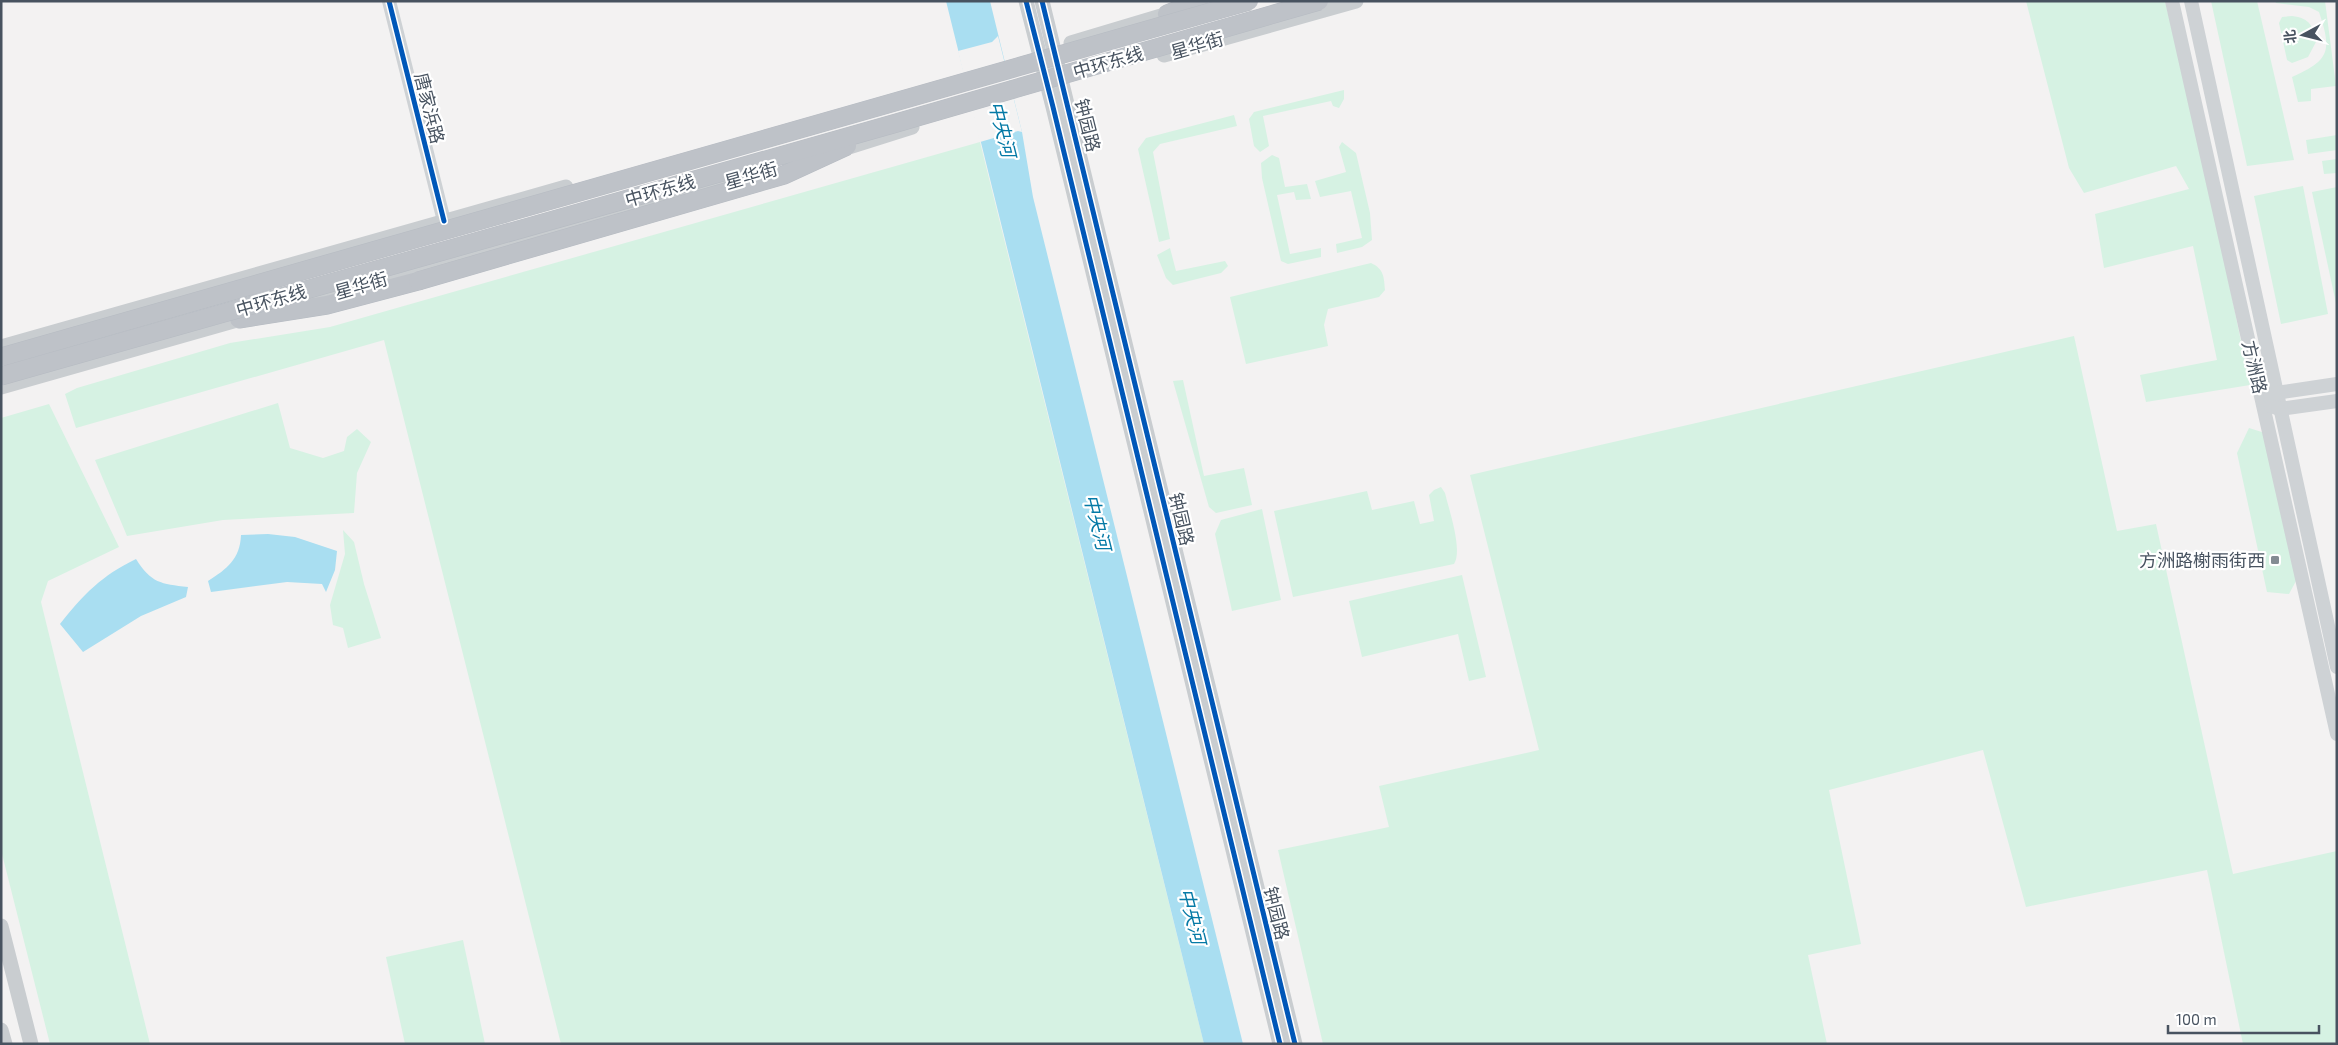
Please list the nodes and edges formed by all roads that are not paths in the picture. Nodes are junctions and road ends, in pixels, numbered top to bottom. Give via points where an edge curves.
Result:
1 (389, 1) edge
2 (1026, 1) edge
3 (1042, 1) edge
4 (1199, 1) edge
5 (1211, 1) edge
6 (1249, 1) edge
7 (1319, 1) edge
8 (1356, 1) edge
9 (2172, 1) edge
10 (2191, 1) edge
11 (1167, 14) junction
12 (1054, 48) junction
13 (1038, 53) junction
14 (1064, 83) junction
15 (1048, 87) junction
16 (894, 124) junction
17 (444, 221) junction
18 (239, 319) junction
19 (97, 320) junction
20 (1, 347) edge
21 (1, 357) edge
22 (1, 367) edge
23 (1, 376) edge
24 (2337, 384) edge
25 (1, 387) edge
26 (2276, 393) junction
27 (2337, 401) edge
28 (2264, 403) junction
29 (2280, 409) junction
30 (2337, 667) edge
31 (2337, 734) edge
32 (1, 926) edge
33 (1, 1030) edge
34 (5, 1044) edge
35 (31, 1044) edge
36 (1280, 1044) edge
37 (1295, 1044) edge

1 - 17 main road, 唐家浜路
2 - 13 main road, 钟园路
3 - 12 main road, 钟园路
4 - 11 highway
5 - 11 main road
6 - 21 highway, 中环东线, bridge
7 - 16 highway, 中环东线, bridge
8 - 14 main road, 星华街
9 - 28 main road, 方洲路
10 - 26 main road, 方洲路
11 - 12 main road
12 - 13 main road
12 - 14 main road, 钟园路
13 - 15 main road, 钟园路
13 - 17 main road
14 - 15 main road, 星华街
14 - 37 main road, 钟园路
15 - 18 main road, 星华街 via 781,167
15 - 36 main road, 钟园路
16 - 18 highway, bridge via 784,175 418,281 327,305
16 - 23 highway, 中环东线, bridge
17 - 19 main road
18 - 25 main road, 星华街
19 - 20 main road
19 - 22 main road via 54,353
24 - 26 main road
26 - 28 main road
26 - 29 main road, 方洲路
27 - 29 main road
28 - 29 main road
28 - 31 main road, 方洲路
29 - 30 main road, 方洲路
32 - 35 main road
33 - 34 main road

